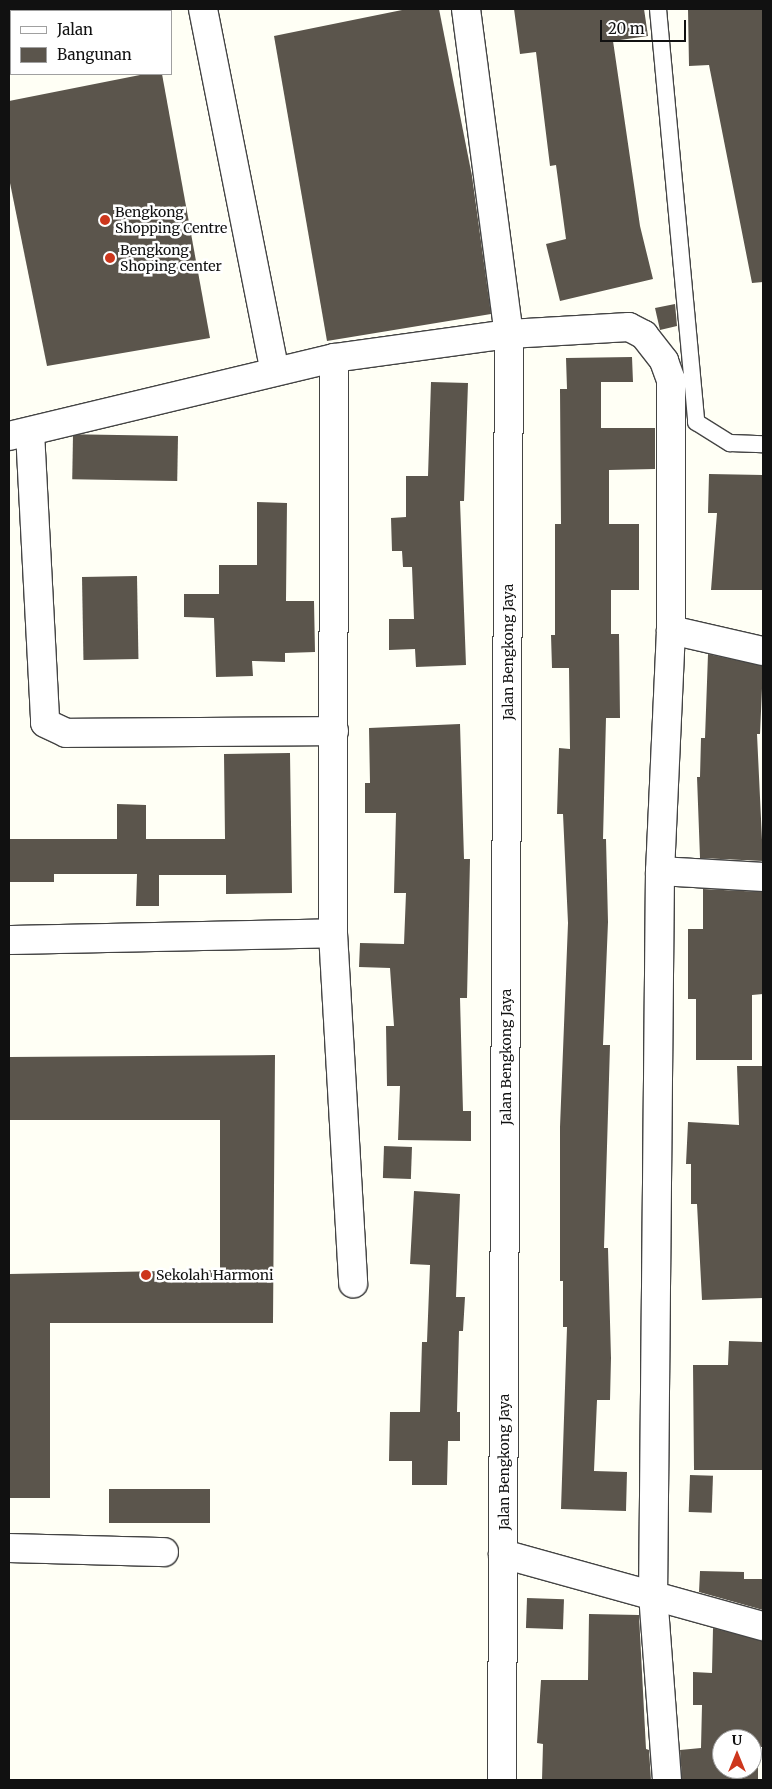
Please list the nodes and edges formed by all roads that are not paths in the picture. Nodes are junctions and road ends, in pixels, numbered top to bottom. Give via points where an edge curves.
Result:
1 (202, 9) edge
2 (466, 9) edge
3 (658, 9) edge
4 (509, 334) junction
5 (334, 358) junction
6 (275, 371) junction
7 (14, 433) edge
8 (763, 444) edge
9 (671, 630) junction
10 (763, 651) edge
11 (334, 731) junction
12 (660, 871) junction
13 (763, 877) edge
14 (333, 933) junction
15 (9, 940) edge
16 (353, 1283) dead end
17 (9, 1548) edge
18 (164, 1552) dead end
19 (503, 1554) junction
20 (654, 1594) junction
21 (763, 1626) edge
22 (502, 1780) edge
23 (667, 1780) edge

1 - 6 street
2 - 4 street, Jalan Bengkong Jaya
3 - 8 lane via 696,422 730,443
4 - 5 street
4 - 9 street via 630,327 644,335 664,361 671,380
4 - 19 street, Jalan Bengkong Jaya
5 - 6 street
5 - 11 street
6 - 7 street
7 - 11 street via 45,724 66,734
9 - 10 street
9 - 12 street
11 - 14 street
12 - 13 street
12 - 20 street
14 - 15 street
14 - 16 street
17 - 18 street
19 - 20 street
19 - 22 street, Jalan Bengkong Jaya
20 - 21 street
20 - 23 street

